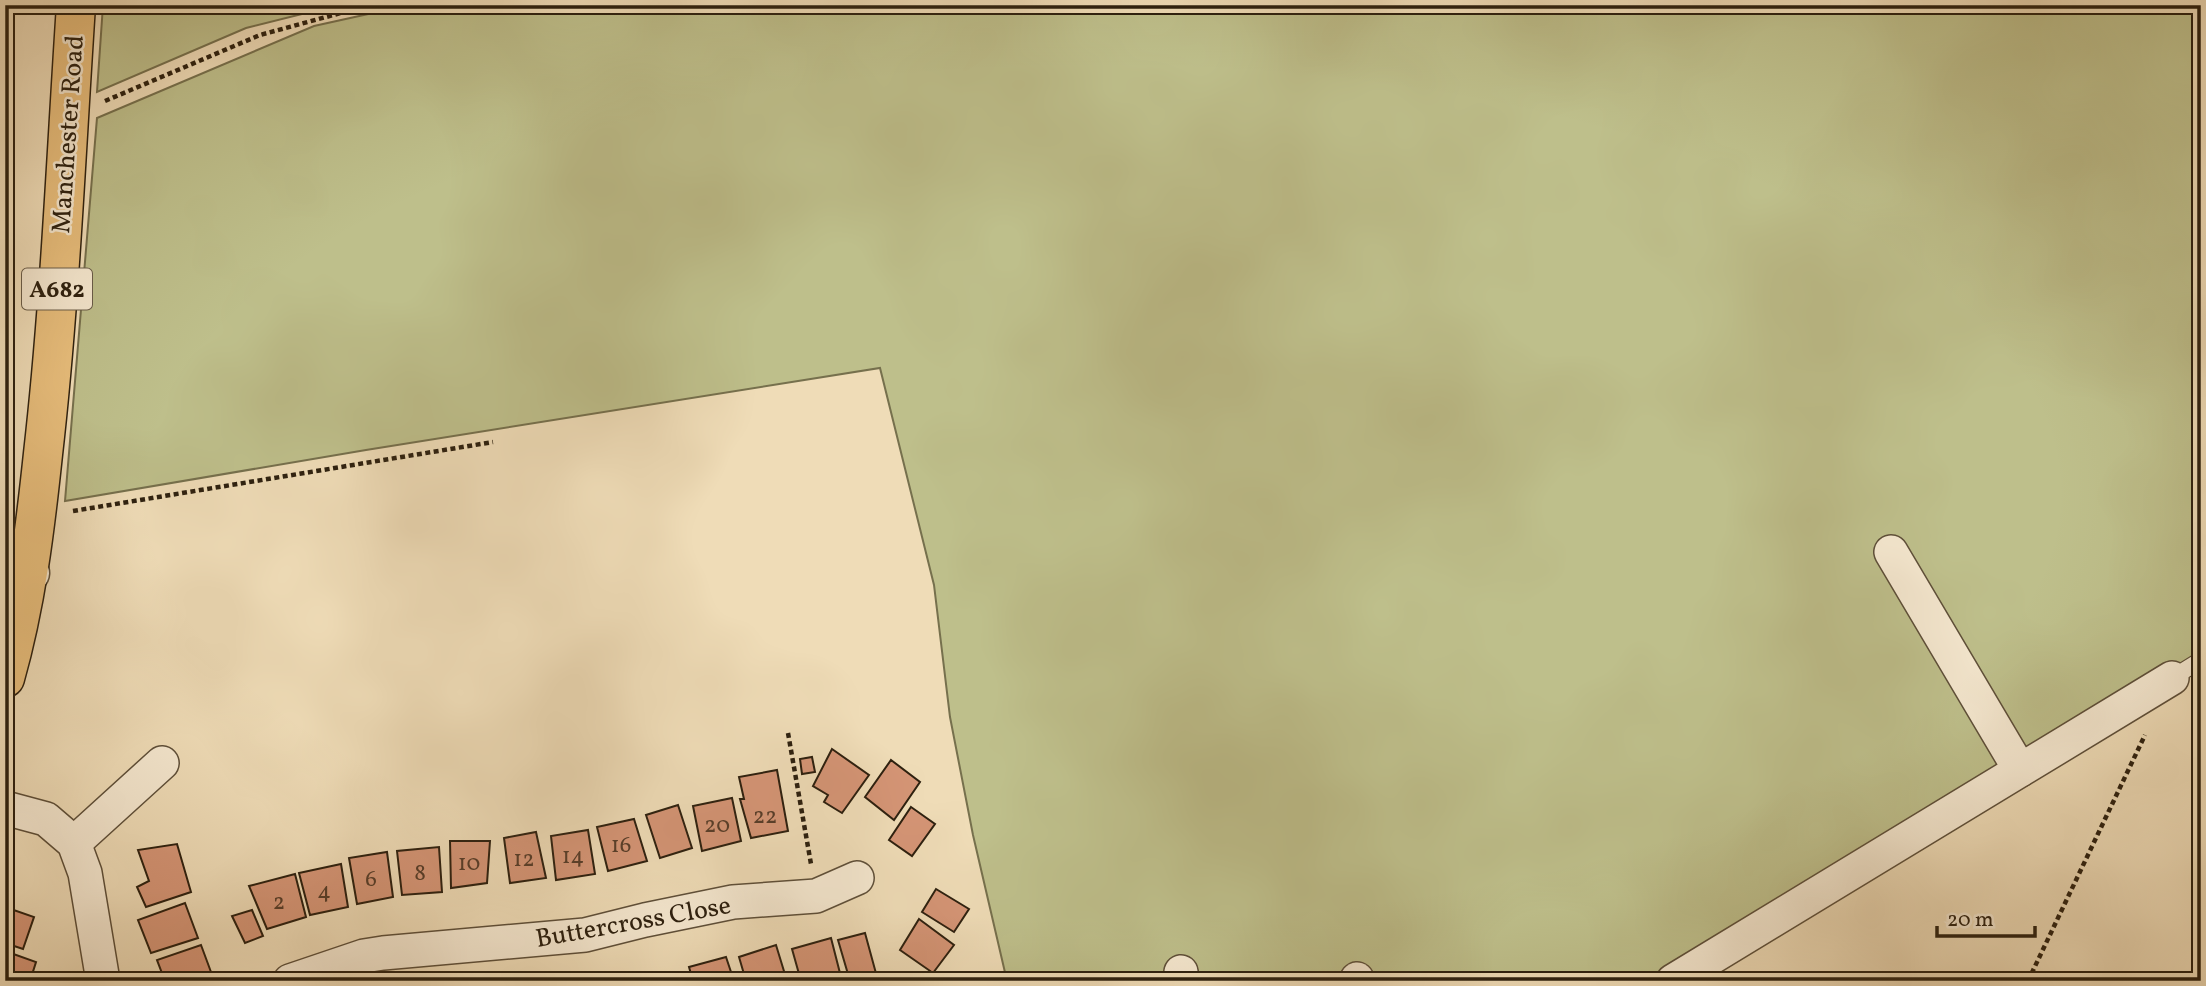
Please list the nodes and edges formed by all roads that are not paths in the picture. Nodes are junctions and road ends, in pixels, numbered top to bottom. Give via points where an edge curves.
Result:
1 (76, 5) edge
2 (1891, 552) dead end
3 (18, 559) edge
4 (2201, 660) edge
5 (5, 678) edge
6 (2172, 678) joint
7 (162, 763) dead end
8 (2020, 770) junction
9 (5, 808) edge
10 (74, 843) junction
11 (857, 878) dead end
12 (370, 969) edge
13 (103, 981) edge
14 (290, 981) edge
15 (1673, 981) edge

1 - 3 main road, Manchester Road / A682 via 51,388 37,510
2 - 8 street
3 - 5 main road, Manchester Road / A682 via 17,636
4 - 6 lane
6 - 8 street
7 - 10 street
8 - 15 street
9 - 10 street via 46,819
10 - 13 street via 85,873
11 - 12 street, Buttercross Close via 816,896 733,902 585,935 383,953
12 - 14 street, Buttercross Close

